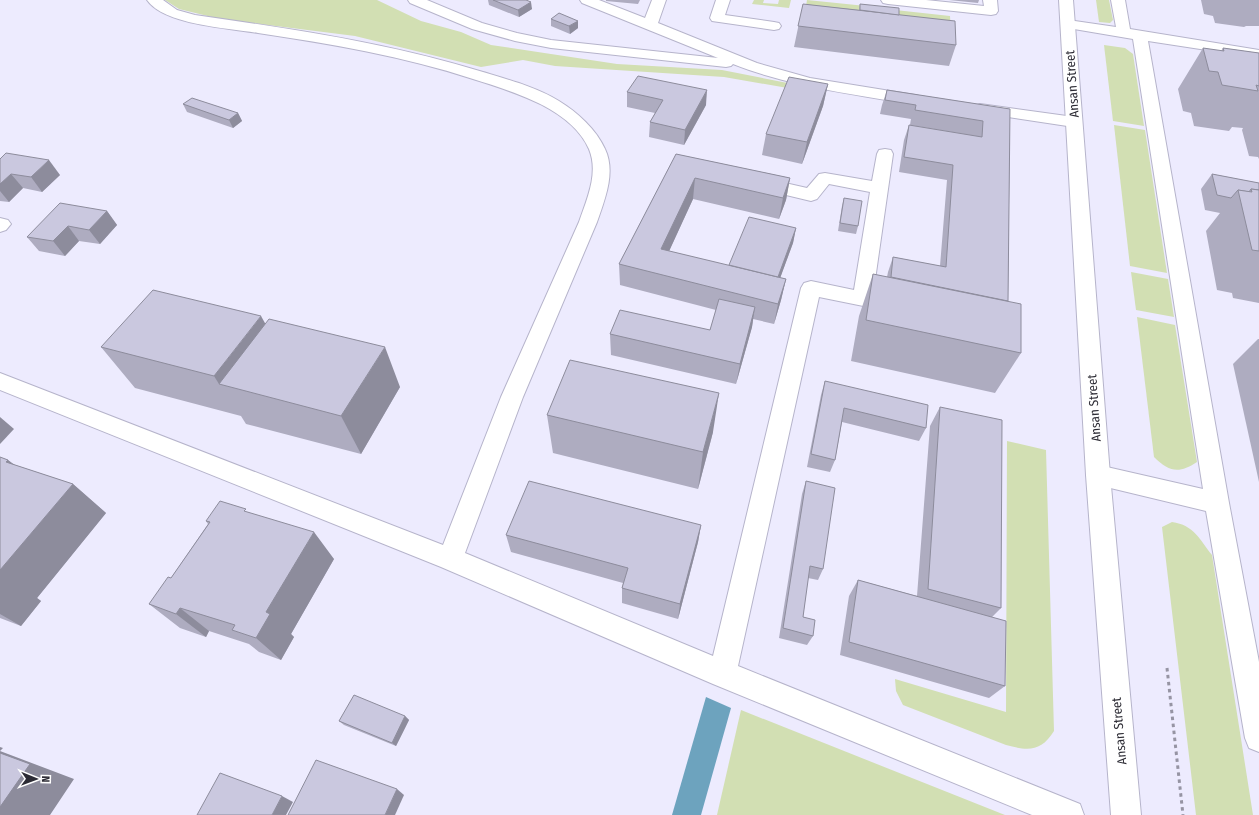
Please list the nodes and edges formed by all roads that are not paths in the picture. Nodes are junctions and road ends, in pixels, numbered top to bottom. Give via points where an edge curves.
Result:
1 (154, 0) edge
2 (415, 0) edge
3 (587, 0) edge
4 (659, 0) edge
5 (723, 0) edge
6 (888, 0) edge
7 (990, 0) edge
8 (1066, 0) edge
9 (1118, 0) edge
10 (1068, 24) junction
11 (650, 25) junction
12 (774, 26) dead end
13 (1132, 35) junction
14 (1258, 54) edge
15 (752, 66) junction
16 (930, 102) edge
17 (968, 107) edge
18 (1074, 122) junction
19 (884, 154) dead end
20 (747, 180) edge
21 (879, 188) junction
22 (862, 299) junction
23 (916, 310) edge
24 (0, 381) edge
25 (1098, 475) junction
26 (1217, 502) junction
27 (450, 559) junction
28 (723, 674) junction
29 (1259, 738) edge
30 (1069, 815) edge
31 (1126, 815) edge

1 - 27 street via 172,13 195,19 384,50 431,61 525,91 553,104 588,132 601,163 598,195 512,396
2 - 15 street via 477,26 515,37 551,44
3 - 11 street
4 - 11 street
5 - 12 street via 717,18
6 - 7 street via 991,11
8 - 10 street, Ansan Street
9 - 13 street
10 - 13 street
10 - 18 street, Ansan Street
11 - 15 street
13 - 14 street
13 - 26 street
15 - 16 street via 809,82
17 - 18 street
18 - 25 street, Ansan Street
19 - 21 street
20 - 21 street via 811,195 826,178
21 - 22 street
22 - 23 street
22 - 28 street via 811,288
24 - 27 street
25 - 26 street
25 - 31 street, Ansan Street
26 - 29 street
27 - 28 street
28 - 30 street

